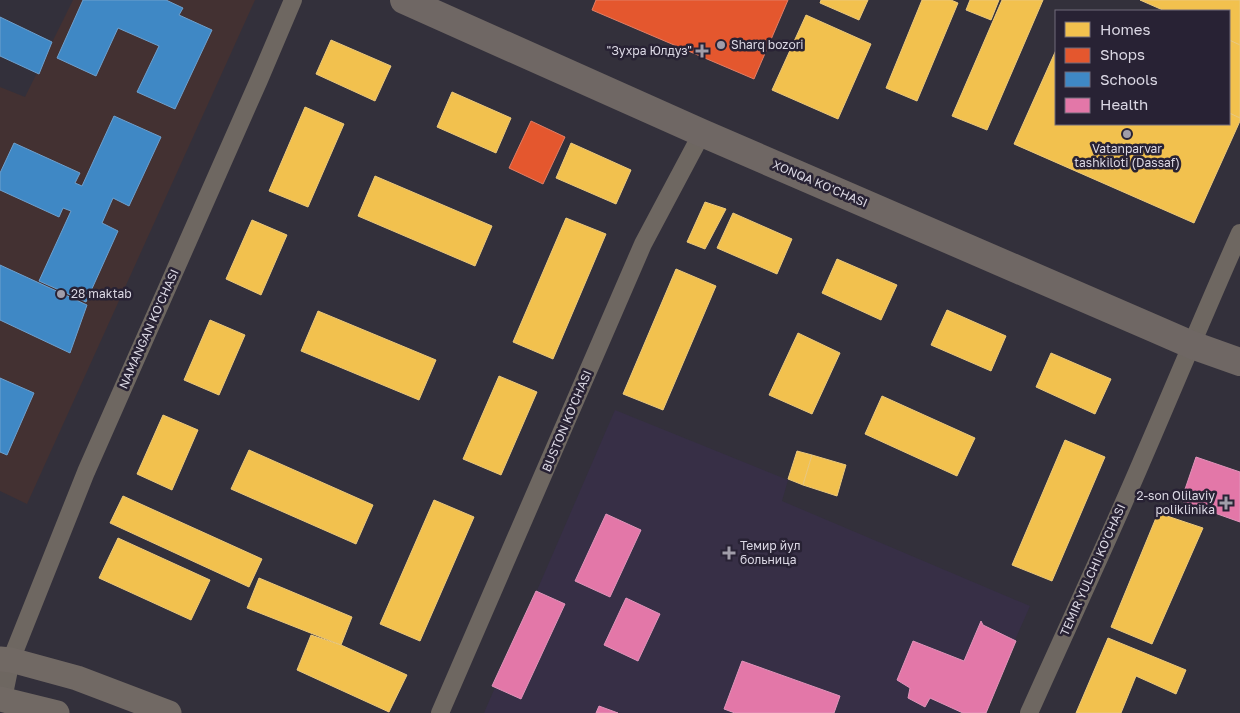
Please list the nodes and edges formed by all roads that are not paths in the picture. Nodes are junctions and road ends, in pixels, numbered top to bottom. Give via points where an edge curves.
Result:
1 (293, 0) edge
2 (404, 0) edge
3 (702, 133) junction
4 (1240, 233) edge
5 (1192, 345) junction
6 (1240, 362) edge
7 (5, 659) edge
8 (1, 699) edge
9 (57, 713) edge
10 (169, 713) edge
11 (440, 713) edge
12 (1029, 713) edge

1 - 7 street, NAMANGAN KO'CHASI
2 - 3 main road, XONQA KO'CHASI
3 - 5 main road, XONQA KO'CHASI
3 - 11 street, BUSTON KO'CHASI via 643,244
4 - 5 street, TEMIR YULCHI KO'CHASI
5 - 6 main road, XONQA KO'CHASI
5 - 12 street, TEMIR YULCHI KO'CHASI
7 - 8 street, NAMANGAN KO'CHASI
7 - 10 main road via 77,678
8 - 9 main road

